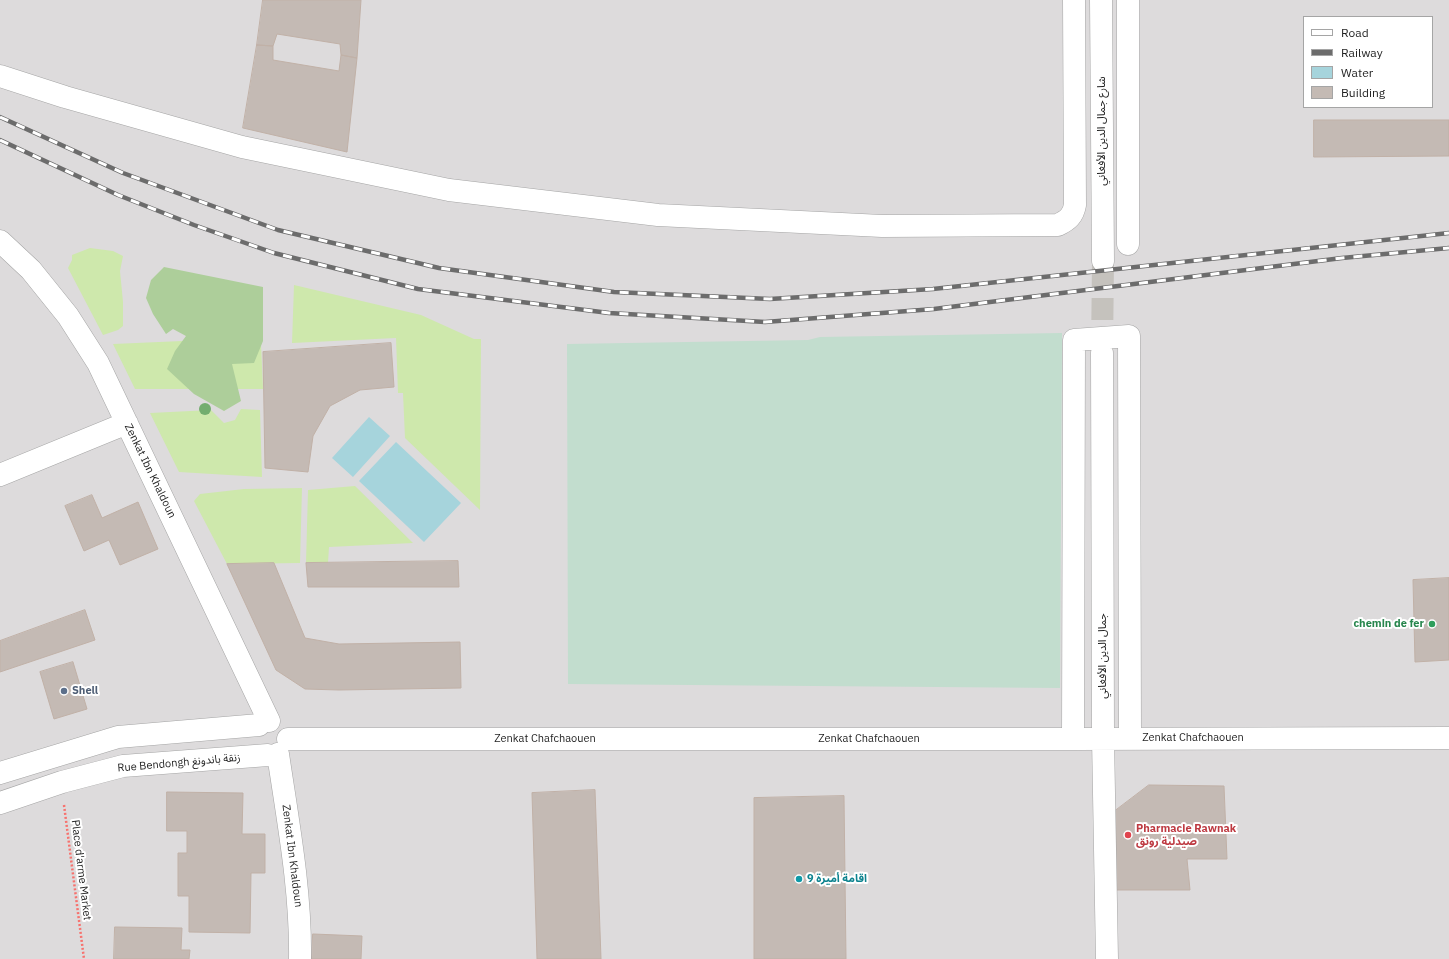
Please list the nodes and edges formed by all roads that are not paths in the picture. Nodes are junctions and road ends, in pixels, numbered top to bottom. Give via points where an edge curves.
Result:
1 (1074, 0) edge
2 (1100, 0) edge
3 (1128, 0) edge
4 (0, 76) edge
5 (0, 241) edge
6 (1128, 244) dead end
7 (1103, 261) tunnel mouth
8 (1102, 353) tunnel mouth
9 (127, 423) junction
10 (0, 475) edge
11 (264, 723) junction
12 (1103, 738) junction
13 (1130, 738) junction
14 (1449, 738) edge
15 (1073, 739) junction
16 (278, 749) junction
17 (0, 774) edge
18 (0, 804) edge
19 (300, 959) edge
20 (1107, 959) edge

1 - 4 street via 1075,205 1068,220 1058,225 882,226 658,215 449,190 242,147
2 - 7 street, شارع جمال الدين الأفغاني
3 - 6 street
5 - 9 street, Zenkat Ibn Khaldoun via 31,270 68,316 98,364
8 - 12 street, جمال الدين الأفغاني
9 - 10 street
9 - 11 street, Zenkat Ibn Khaldoun
11 - 16 street, Zenkat Ibn Khaldoun via 281,724 285,728
11 - 16 street via 256,729 253,740 258,750
11 - 17 street via 118,737
12 - 13 street, Zenkat Chafchaouen
12 - 15 street, Zenkat Chafchaouen
12 - 20 street, جمال الدين الأفغاني
13 - 14 street, Zenkat Chafchaouen
13 - 15 street via 1129,336 1074,340
15 - 16 street, Zenkat Chafchaouen
16 - 18 street, Rue Bendongh زنقة باندونغ via 123,766 62,782
16 - 19 street, Zenkat Ibn Khaldoun via 296,868

